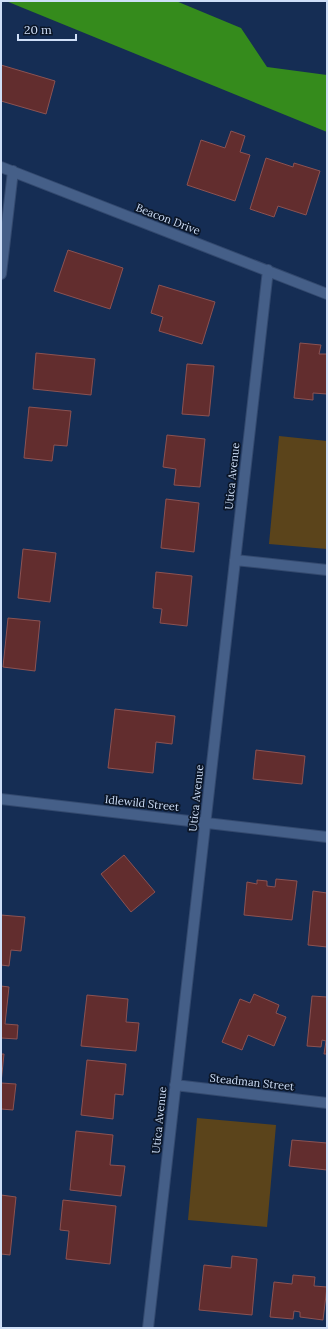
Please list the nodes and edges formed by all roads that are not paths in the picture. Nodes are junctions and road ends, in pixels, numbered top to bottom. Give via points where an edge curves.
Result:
1 (1, 167) edge
2 (13, 171) junction
3 (268, 270) junction
4 (1, 274) edge
5 (327, 294) edge
6 (235, 560) junction
7 (327, 570) edge
8 (1, 800) edge
9 (205, 823) junction
10 (327, 836) edge
11 (175, 1085) junction
12 (327, 1103) edge
13 (148, 1328) edge

1 - 2 street, Beacon Drive
2 - 3 street, Beacon Drive
2 - 4 street
3 - 5 street, Beacon Drive
3 - 6 street, Utica Avenue
6 - 7 street
6 - 9 street, Utica Avenue
8 - 9 street, Idlewild Street
9 - 10 street, Idlewild Street
9 - 11 street, Utica Avenue
11 - 12 street, Steadman Street
11 - 13 street, Utica Avenue

